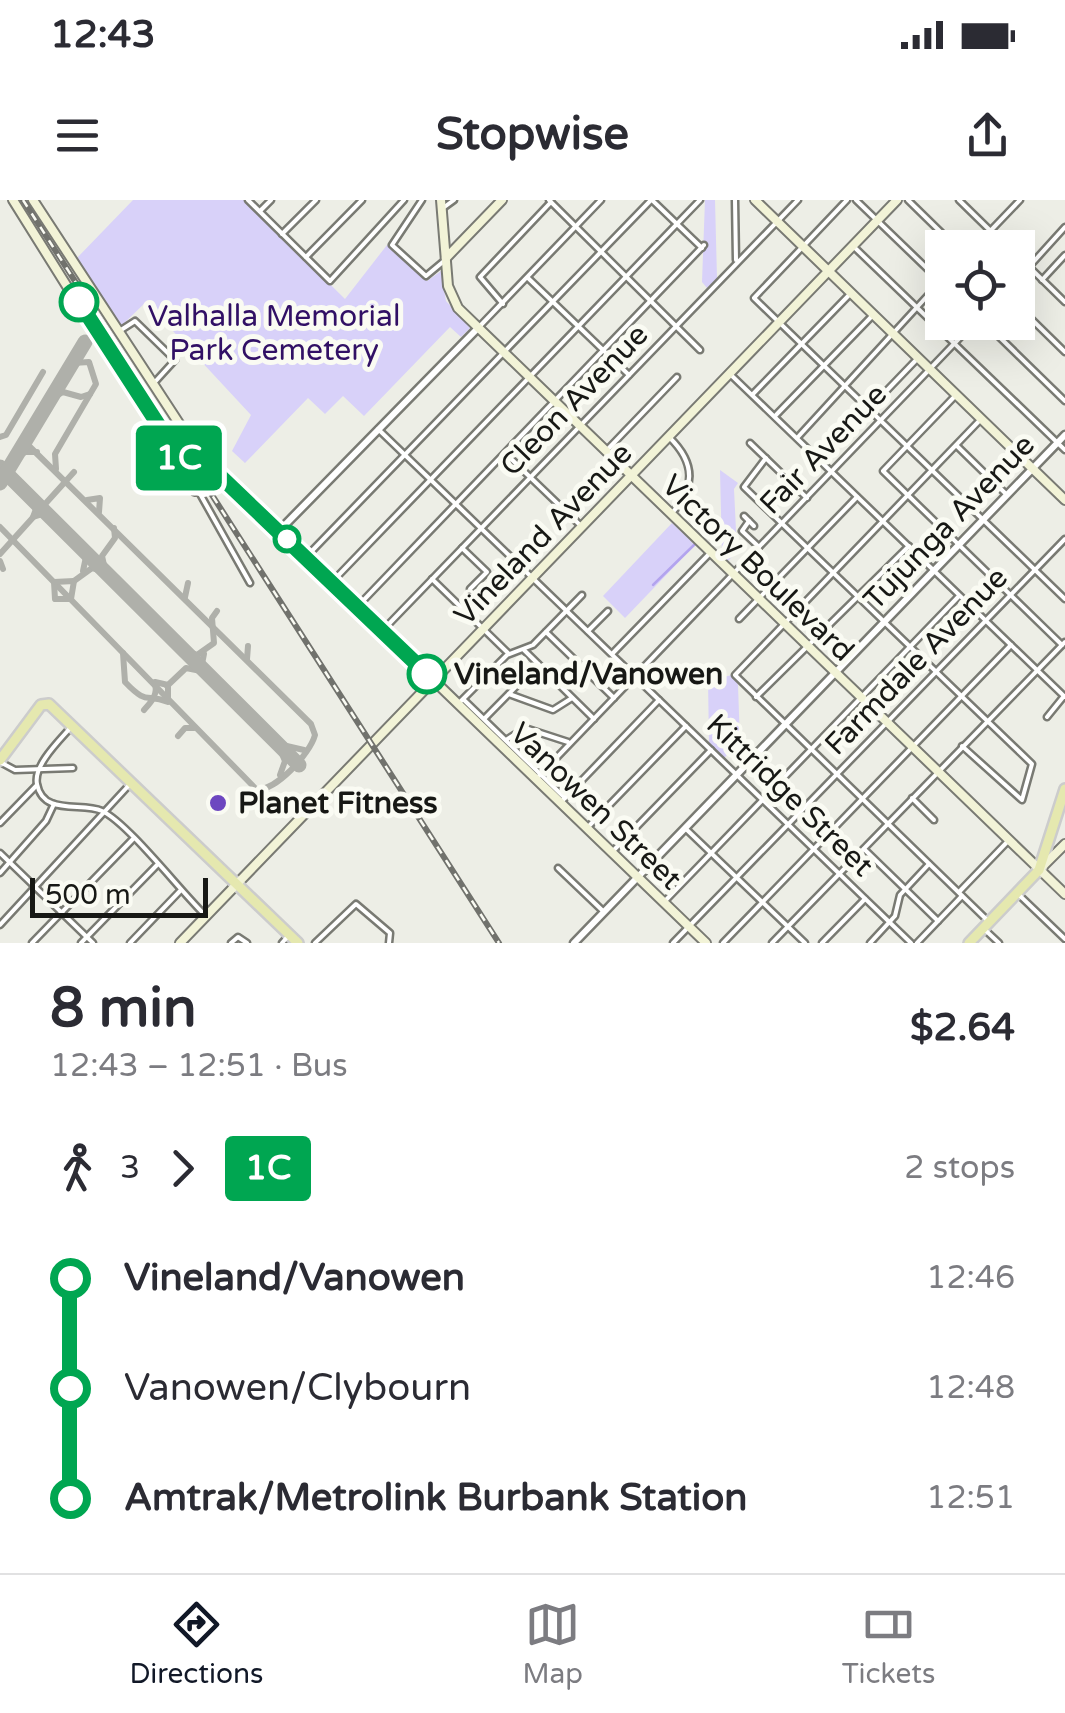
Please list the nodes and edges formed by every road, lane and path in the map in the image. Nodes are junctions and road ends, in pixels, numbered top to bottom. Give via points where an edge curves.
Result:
1 (13, 200) edge
2 (33, 200) edge
3 (248, 200) edge
4 (271, 200) edge
5 (316, 200) edge
6 (362, 200) edge
7 (404, 200) edge
8 (422, 200) edge
9 (454, 200) edge
10 (502, 200) edge
11 (601, 200) edge
12 (651, 200) edge
13 (700, 200) edge
14 (735, 200) edge
15 (755, 200) edge
16 (798, 200) edge
17 (847, 200) edge
18 (856, 200) edge
19 (897, 200) edge
20 (908, 200) edge
21 (959, 200) edge
22 (970, 200) edge
23 (1020, 200) edge
24 (550, 201) edge
25 (442, 204) edge
26 (965, 206) junction
27 (260, 212) junction
28 (878, 220) junction
29 (777, 221) junction
30 (677, 224) junction
31 (577, 226) junction
32 (1065, 227) edge
33 (939, 230) edge
34 (990, 230) joint
35 (282, 234) junction
36 (802, 246) junction
37 (853, 246) junction
38 (450, 248) junction
39 (602, 251) junction
40 (1065, 256) edge
41 (305, 257) junction
42 (446, 258) junction
43 (1035, 259) edge
44 (736, 263) junction
45 (925, 266) edge
46 (828, 271) junction
47 (1035, 273) edge
48 (627, 275) junction
49 (528, 278) junction
50 (1042, 280) junction
51 (851, 293) junction
52 (925, 299) edge
53 (652, 300) junction
54 (553, 302) junction
55 (1065, 302) edge
56 (503, 304) junction
57 (917, 307) junction
58 (873, 314) junction
59 (779, 322) junction
60 (1035, 323) edge
61 (678, 324) junction
62 (578, 326) junction
63 (478, 328) junction
64 (118, 333) junction
65 (895, 336) junction
66 (959, 340) edge
67 (1002, 340) edge
68 (802, 344) junction
69 (955, 344) junction
70 (700, 350) dead end
71 (604, 351) junction
72 (504, 352) junction
73 (1065, 352) edge
74 (918, 358) junction
75 (824, 366) junction
76 (930, 370) junction
77 (730, 374) junction
78 (629, 375) junction
79 (529, 377) junction
80 (677, 378) dead end
81 (152, 385) junction
82 (846, 388) junction
83 (752, 395) junction
84 (956, 395) junction
85 (1065, 401) edge
86 (555, 402) junction
87 (869, 409) junction
88 (774, 416) junction
89 (982, 420) junction
90 (881, 421) junction
91 (580, 426) junction
92 (378, 429) junction
93 (1065, 435) edge
94 (670, 436) junction
95 (797, 438) junction
96 (750, 443) dead end
97 (1058, 443) junction
98 (907, 446) junction
99 (957, 446) junction
100 (1065, 450) edge
101 (606, 452) junction
102 (506, 453) junction
103 (405, 455) junction
104 (766, 458) junction
105 (819, 460) junction
106 (1032, 469) junction
107 (932, 471) junction
108 (832, 472) junction
109 (220, 476) junction
110 (631, 476) junction
111 (530, 478) junction
112 (430, 479) junction
113 (199, 489) junction
114 (1007, 495) junction
115 (908, 496) junction
116 (858, 497) junction
117 (807, 498) junction
118 (1065, 500) edge
119 (456, 504) junction
120 (671, 514) junction
121 (744, 516) dead end
122 (983, 520) junction
123 (883, 522) junction
124 (782, 523) junction
125 (582, 527) junction
126 (481, 528) junction
127 (278, 531) junction
128 (1065, 539) edge
129 (958, 545) junction
130 (1060, 545) junction
131 (909, 546) junction
132 (759, 547) junction
133 (462, 548) junction
134 (808, 548) junction
135 (1065, 550) edge
136 (710, 552) junction
137 (306, 557) junction
138 (1035, 570) junction
139 (934, 571) junction
140 (834, 572) junction
141 (734, 574) junction
142 (533, 578) junction
143 (432, 580) junction
144 (331, 582) junction
145 (250, 583) dead end
146 (470, 590) dead end
147 (582, 595) dead end
148 (960, 596) junction
149 (1010, 596) junction
150 (859, 597) junction
151 (759, 599) junction
152 (1065, 599) edge
153 (357, 606) junction
154 (566, 611) junction
155 (608, 611) dead end
156 (740, 619) dead end
157 (986, 620) junction
158 (885, 622) junction
159 (784, 624) junction
160 (483, 629) junction
161 (382, 631) junction
162 (588, 631) junction
163 (546, 632) junction
164 (1064, 644) edge
165 (1011, 645) junction
166 (808, 646) junction
167 (910, 646) junction
168 (524, 650) junction
169 (508, 654) junction
170 (612, 655) junction
171 (538, 664) junction
172 (1037, 670) junction
173 (936, 671) junction
174 (835, 673) junction
175 (635, 676) junction
176 (434, 680) junction
177 (509, 694) junction
178 (962, 696) junction
179 (1064, 696) edge
180 (756, 697) junction
181 (572, 698) junction
182 (614, 698) junction
183 (861, 698) junction
184 (659, 700) junction
185 (461, 702) junction
186 (1047, 716) dead end
187 (594, 719) junction
188 (484, 720) junction
189 (987, 720) junction
190 (886, 722) junction
191 (785, 725) junction
192 (72, 726) junction
193 (686, 726) junction
194 (506, 740) junction
195 (571, 743) junction
196 (962, 746) junction
197 (912, 747) junction
198 (710, 750) junction
199 (811, 750) junction
200 (0, 761) edge
201 (73, 768) dead end
202 (38, 770) junction
203 (938, 772) junction
204 (836, 774) junction
205 (737, 775) junction
206 (538, 776) junction
207 (131, 783) junction
208 (37, 785) junction
209 (1064, 794) edge
210 (862, 798) junction
211 (912, 798) junction
212 (563, 800) junction
213 (762, 800) junction
214 (54, 804) junction
215 (103, 812) junction
216 (934, 820) dead end
217 (0, 822) edge
218 (788, 824) junction
219 (888, 824) junction
220 (587, 828) junction
221 (685, 828) junction
222 (133, 839) junction
223 (1009, 840) junction
224 (1064, 845) edge
225 (814, 849) junction
226 (864, 849) junction
227 (1046, 850) junction
228 (612, 852) junction
229 (0, 853) edge
230 (711, 853) junction
231 (10, 863) junction
232 (929, 864) junction
233 (156, 865) junction
234 (558, 868) dead end
235 (1039, 870) junction
236 (0, 873) edge
237 (839, 874) junction
238 (638, 877) junction
239 (737, 877) junction
240 (237, 884) junction
241 (36, 888) junction
242 (905, 889) junction
243 (180, 891) junction
244 (1017, 893) junction
245 (960, 894) junction
246 (1065, 894) edge
247 (864, 898) junction
248 (664, 902) junction
249 (762, 902) junction
250 (604, 912) junction
251 (62, 913) junction
252 (206, 916) junction
253 (938, 921) junction
254 (889, 922) junction
255 (0, 925) edge
256 (986, 925) junction
257 (788, 926) junction
258 (689, 927) junction
259 (87, 937) junction
260 (286, 939) edge
261 (1065, 939) edge
262 (391, 940) edge
263 (32, 943) edge
264 (82, 943) edge
265 (94, 943) edge
266 (130, 943) edge
267 (180, 943) edge
268 (231, 943) edge
269 (246, 943) edge
270 (298, 943) edge
271 (316, 943) edge
272 (574, 943) edge
273 (674, 943) edge
274 (706, 943) edge
275 (723, 943) edge
276 (772, 943) edge
277 (805, 943) edge
278 (822, 943) edge
279 (870, 943) edge
280 (914, 943) edge
281 (969, 943) edge
282 (999, 943) edge

1 - 113 main road
2 - 64 main road, Vanowen Street
3 - 27 street
4 - 27 street
5 - 35 street
6 - 41 street
7 - 41 street via 330,281
8 - 42 street via 392,242 426,276
9 - 25 street
10 - 38 main road
11 - 31 street
12 - 30 street
12 - 39 street
13 - 30 street
14 - 44 street
15 - 29 main road
16 - 29 street, Cleon Avenue
17 - 36 street
18 - 28 street
19 - 28 main road, Vineland Avenue
20 - 33 street
21 - 26 street
22 - 26 street
23 - 34 street
24 - 31 street
24 - 56 street via 480,276
25 - 38 main road, Victory Boulevard
26 - 34 street
27 - 35 street
28 - 37 main road, Vineland Avenue
28 - 45 street
29 - 36 main road
29 - 44 street, Cleon Avenue
30 - 48 street
30 - 53 street via 703,247
31 - 39 street
31 - 49 street
32 - 43 street
35 - 41 street
36 - 46 main road
36 - 59 street via 754,297
37 - 46 main road, Vineland Avenue
37 - 57 street
38 - 42 main road, Victory Boulevard
39 - 48 street
39 - 54 street
40 - 50 street
42 - 63 main road, Victory Boulevard via 451,298
44 - 61 street, Cleon Avenue
46 - 51 main road
46 - 59 main road, Vineland Avenue
47 - 50 street
48 - 53 street
48 - 62 street
49 - 54 street
49 - 56 street
50 - 55 street
51 - 58 main road
51 - 68 street
52 - 57 street
53 - 61 street
53 - 71 street
54 - 62 street
54 - 72 street
56 - 63 street
57 - 65 street
57 - 69 street
58 - 65 main road
58 - 75 street
59 - 68 street
59 - 77 main road, Vineland Avenue
60 - 73 street
61 - 70 street
61 - 78 street, Cleon Avenue
62 - 71 street
62 - 79 street
63 - 72 main road, Victory Boulevard
63 - 92 street
64 - 81 main road, Vanowen Street
64 - 81 street via 136,320 176,360
65 - 74 main road
65 - 82 street
66 - 69 street, Fair Avenue
67 - 85 street
68 - 75 street
68 - 83 street
69 - 76 street, Fair Avenue
69 - 97 street
71 - 78 street
71 - 86 street
72 - 79 main road, Victory Boulevard
72 - 103 street
74 - 76 main road
74 - 87 street
75 - 82 street
75 - 88 street
76 - 84 main road
76 - 90 street, Fair Avenue
77 - 83 street
77 - 94 main road, Vineland Avenue
78 - 91 street, Cleon Avenue
79 - 86 main road, Victory Boulevard
79 - 112 street
80 - 101 street
81 - 109 main road, Vanowen Street via 189,443
82 - 87 street
82 - 95 street
83 - 88 street
84 - 89 main road
84 - 98 street
86 - 91 main road, Victory Boulevard
86 - 102 street
87 - 90 street
87 - 105 street
88 - 95 street
89 - 99 street
89 - 106 main road
90 - 98 street
90 - 108 street, Fair Avenue
91 - 101 main road, Victory Boulevard
91 - 111 street, Cleon Avenue
92 - 103 street, Kittridge Street
92 - 127 street
93 - 97 street, Tujunga Avenue
94 - 110 main road, Vineland Avenue
94 - 120 street via 687,456 690,486
95 - 105 street
96 - 104 street
97 - 100 street
97 - 106 street, Tujunga Avenue
98 - 107 street
98 - 115 street via 883,471
99 - 107 street
99 - 114 street
101 - 110 main road, Victory Boulevard
102 - 111 street
102 - 119 street
103 - 112 street, Kittridge Street
103 - 137 street
104 - 117 street
104 - 124 street via 743,484
105 - 108 street
106 - 114 street, Tujunga Avenue
106 - 118 main road
107 - 115 street
107 - 122 street
108 - 116 street
108 - 117 street, Fair Avenue
109 - 113 main road
109 - 127 main road, Vanowen Street
110 - 120 main road, Victory Boulevard
110 - 125 main road, Vineland Avenue
111 - 125 street
111 - 126 street, Cleon Avenue
112 - 119 street, Kittridge Street
112 - 144 street
113 - 145 street
114 - 122 street, Tujunga Avenue
115 - 123 street
115 - 129 street
116 - 123 street
116 - 134 street
117 - 124 street, Fair Avenue
119 - 126 street, Kittridge Street
119 - 153 street
120 - 136 main road, Victory Boulevard
121 - 132 street via 752,524 742,531
122 - 129 street, Tujunga Avenue
122 - 138 street
123 - 131 street
123 - 140 street
124 - 132 street, Fair Avenue
124 - 134 street
125 - 142 main road, Vineland Avenue
126 - 133 street, Cleon Avenue
126 - 142 street, Kittridge Street
127 - 137 main road, Vanowen Street
128 - 130 street, Farmdale Avenue
129 - 139 street, Tujunga Avenue
129 - 149 street
130 - 135 street
130 - 138 street, Farmdale Avenue
131 - 139 street
131 - 150 street
132 - 141 street, Fair Avenue
133 - 143 street, Cleon Avenue
133 - 146 street via 488,572
134 - 140 street
134 - 151 street
136 - 141 main road, Victory Boulevard
136 - 170 street
137 - 144 main road, Vanowen Street
138 - 149 street, Farmdale Avenue
138 - 152 street
139 - 148 street
139 - 158 street, Tujunga Avenue
140 - 150 street
140 - 159 street
141 - 151 main road, Victory Boulevard
141 - 175 street, Fair Avenue
142 - 154 street, Kittridge Street
142 - 160 main road, Vineland Avenue
143 - 160 street
143 - 161 street, Cleon Avenue
144 - 153 main road, Vanowen Street
147 - 154 street
148 - 157 street
148 - 167 street
149 - 157 street, Farmdale Avenue
149 - 164 street
150 - 158 street
150 - 166 street
151 - 156 street
151 - 159 main road, Victory Boulevard
153 - 161 main road, Vanowen Street
154 - 162 street, Kittridge Street
154 - 163 street
155 - 162 street
157 - 165 street
157 - 173 street, Farmdale Avenue
158 - 167 street
158 - 174 street, Tujunga Avenue
159 - 166 main road, Victory Boulevard
159 - 180 street via 736,675
160 - 169 street
160 - 176 main road, Vineland Avenue
161 - 176 main road, Vanowen Street
162 - 170 street, Kittridge Street
163 - 168 street
163 - 182 street
164 - 172 street
165 - 172 street
165 - 178 street
166 - 174 main road, Victory Boulevard
166 - 180 street
167 - 173 street
167 - 183 street
168 - 169 street
168 - 171 street
169 - 185 street
170 - 175 street, Kittridge Street
171 - 177 street
171 - 181 street
172 - 179 street
172 - 189 street
173 - 178 street
173 - 190 street, Farmdale Avenue
174 - 183 main road, Victory Boulevard
174 - 191 street, Tujunga Avenue
175 - 182 street, Fair Avenue
175 - 184 street, Kittridge Street
176 - 185 main road, Vanowen Street
176 - 240 main road, Vineland Avenue
177 - 181 street via 553,710
177 - 188 street
178 - 189 street
178 - 197 street
179 - 186 street
180 - 191 street
181 - 187 street
182 - 187 street, Fair Avenue
183 - 190 main road, Victory Boulevard
183 - 199 street
184 - 193 street, Kittridge Street
184 - 212 street
185 - 188 street, Vanowen Street
185 - 206 main road, Vanowen Street
187 - 195 street, Fair Avenue
188 - 194 street, Vanowen Street
189 - 196 street
189 - 196 street via 1032,764 1020,801
190 - 197 main road, Victory Boulevard
190 - 204 street, Farmdale Avenue
191 - 199 street
191 - 205 street, Tujunga Avenue
192 - 200 main road via 46,702
192 - 202 street
192 - 207 main road
193 - 198 street, Kittridge Street
193 - 220 street
194 - 195 street via 525,728
194 - 206 street, Vanowen Street
195 - 206 street, Fair Avenue
196 - 203 street
197 - 203 main road, Victory Boulevard
197 - 210 street
198 - 205 street, Kittridge Street
198 - 228 street
199 - 204 street
199 - 213 street
200 - 202 street via 16,770
201 - 202 street
202 - 208 street
203 - 211 street
203 - 223 main road, Victory Boulevard
204 - 210 street
204 - 218 street, Farmdale Avenue
205 - 213 street, Kittridge Street
205 - 221 street, Tujunga Avenue
206 - 212 main road, Vanowen Street
207 - 215 street
207 - 240 main road
208 - 214 street
208 - 217 street
209 - 227 main road
210 - 219 street
210 - 225 street
211 - 216 street
211 - 219 street
212 - 220 main road, Vanowen Street
213 - 218 street, Kittridge Street
213 - 230 street
214 - 215 street
214 - 231 street
215 - 222 street
215 - 241 street
218 - 225 street, Kittridge Street
218 - 239 street, Farmdale Avenue
219 - 226 street
219 - 232 street
220 - 228 main road, Vanowen Street
221 - 230 street
221 - 238 street, Tujunga Avenue
222 - 233 street
222 - 251 street
223 - 235 main road, Victory Boulevard
223 - 245 street
224 - 227 street
224 - 235 main road
225 - 237 street, Kittridge Street
225 - 249 street
226 - 237 street
226 - 242 street
227 - 235 main road
228 - 238 main road, Vanowen Street
229 - 231 street
230 - 239 street
230 - 248 street
231 - 236 street
231 - 241 street
232 - 242 street
232 - 245 street
233 - 243 street
233 - 259 street
234 - 250 street
235 - 244 main road
235 - 246 main road, Victory Boulevard
237 - 247 street, Kittridge Street
237 - 257 street
238 - 248 main road, Vanowen Street
238 - 250 street, Tujunga Avenue
239 - 249 street
239 - 258 street, Farmdale Avenue
240 - 252 main road, Vineland Avenue
240 - 260 main road
241 - 251 street
241 - 255 street
242 - 253 street
242 - 254 street
243 - 252 street
243 - 266 street
244 - 256 main road
244 - 261 street
245 - 253 street
245 - 256 street
247 - 254 street, Kittridge Street
247 - 278 street
248 - 258 main road, Vanowen Street
249 - 257 street
249 - 275 street
250 - 272 street, Tujunga Avenue
251 - 259 street
251 - 263 street
252 - 267 main road, Vineland Avenue
253 - 280 street
254 - 279 street
254 - 280 street, Kittridge Street
256 - 281 main road
256 - 282 street
257 - 276 street
257 - 277 street
258 - 273 street, Farmdale Avenue
258 - 274 main road, Vanowen Street
259 - 264 street
259 - 265 street
260 - 270 main road
262 - 271 street via 356,904
268 - 269 street via 238,937

